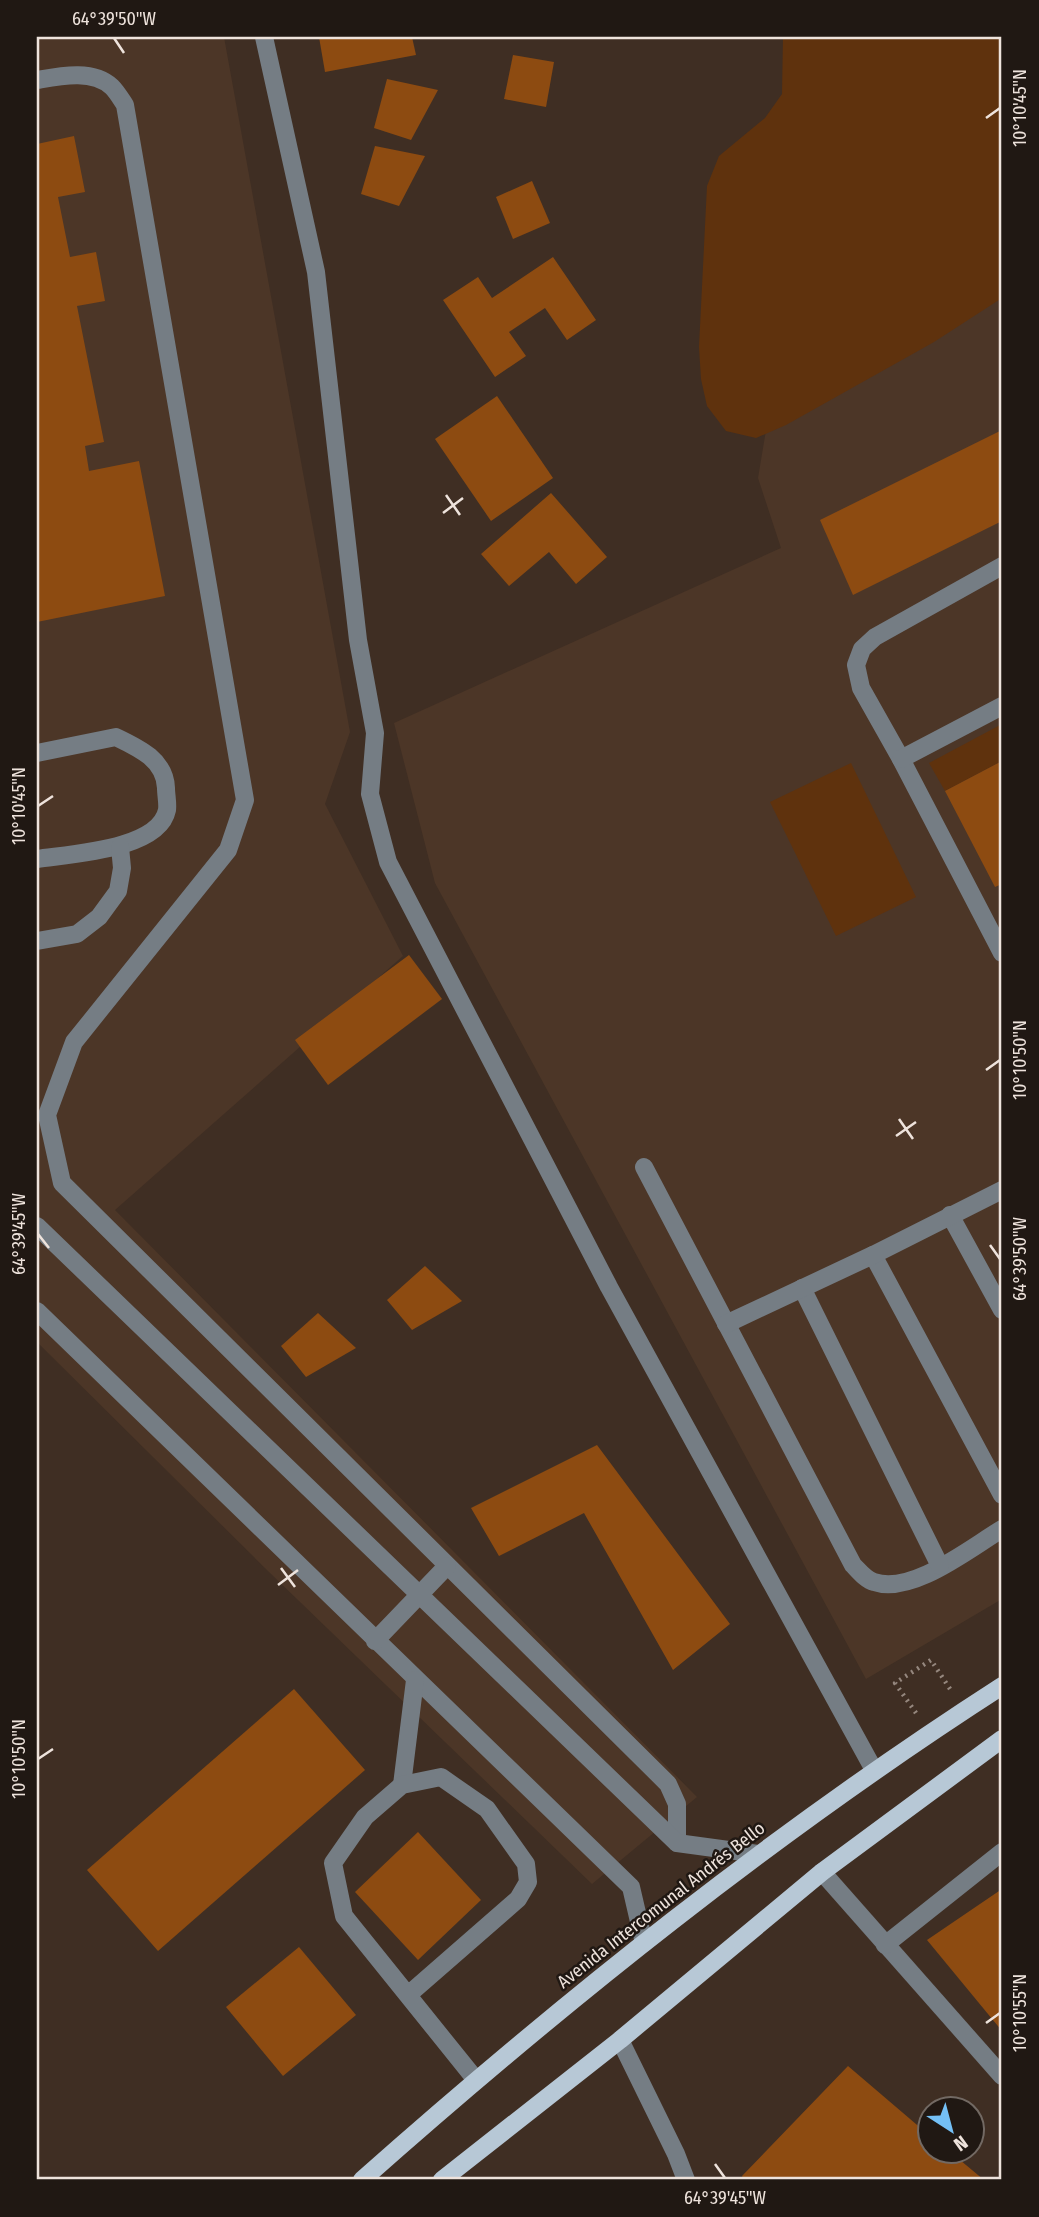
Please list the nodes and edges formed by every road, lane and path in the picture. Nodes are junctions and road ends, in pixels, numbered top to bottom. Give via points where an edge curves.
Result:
1 (264, 37) edge
2 (37, 80) edge
3 (1002, 566) edge
4 (1002, 706) edge
5 (37, 753) edge
6 (901, 759) junction
7 (120, 847) junction
8 (37, 859) edge
9 (37, 941) edge
10 (1002, 953) edge
11 (644, 1167) dead end
12 (1002, 1190) edge
13 (950, 1215) junction
14 (37, 1226) edge
15 (873, 1255) junction
16 (802, 1288) junction
17 (1002, 1310) edge
18 (37, 1311) edge
19 (726, 1324) junction
20 (1002, 1495) edge
21 (1002, 1529) edge
22 (447, 1566) junction
23 (940, 1566) junction
24 (418, 1594) junction
25 (375, 1640) junction
26 (931, 1660) dead end
27 (415, 1680) junction
28 (1002, 1686) edge
29 (929, 1733) junction
30 (1002, 1739) edge
31 (874, 1770) junction
32 (402, 1785) junction
33 (677, 1843) junction
34 (1002, 1852) edge
35 (758, 1854) junction
36 (822, 1872) junction
37 (644, 1943) junction
38 (886, 1945) junction
39 (408, 1995) junction
40 (620, 2040) junction
41 (1002, 2076) edge
42 (476, 2080) junction
43 (362, 2180) edge
44 (442, 2180) edge
45 (686, 2180) edge

1 - 31 street via 316,272 358,640 375,733 370,794 388,862 609,1287
2 - 22 street via 88,75 111,86 125,105 245,800 228,850 74,1042 47,1115 62,1183
3 - 6 street via 875,637 863,649 856,665 861,688
4 - 6 street
5 - 7 street via 117,737 153,758 166,783 167,812 153,831
6 - 10 street
7 - 8 street
7 - 9 street via 118,891 99,917 77,934
11 - 19 street
12 - 13 street
13 - 15 street
13 - 17 street
14 - 24 street
15 - 16 street
15 - 20 street
16 - 19 street
16 - 23 street
18 - 25 street
19 - 23 street via 853,1565 871,1582 892,1586
21 - 23 street
22 - 24 street
22 - 33 street via 668,1784 677,1804
24 - 25 street
24 - 33 street
25 - 27 street
26 - 29 path via 895,1683
27 - 32 street
27 - 37 street via 631,1887
28 - 29 main road, Avenida Intercomunal Andrés Bello
29 - 31 main road, Avenida Intercomunal Andrés Bello
30 - 36 main road
31 - 35 main road, Avenida Intercomunal Andrés Bello
32 - 39 street via 365,1817 333,1863 344,1916
32 - 39 street via 441,1777 487,1809 527,1864 528,1882 518,1899
33 - 35 street
34 - 38 street
35 - 37 main road, Avenida Intercomunal Andrés Bello
36 - 38 street
36 - 40 main road
37 - 42 main road, Avenida Intercomunal Andrés Bello
38 - 41 street
39 - 42 street
40 - 44 main road
40 - 45 street
42 - 43 main road, Avenida Intercomunal Andrés Bello

